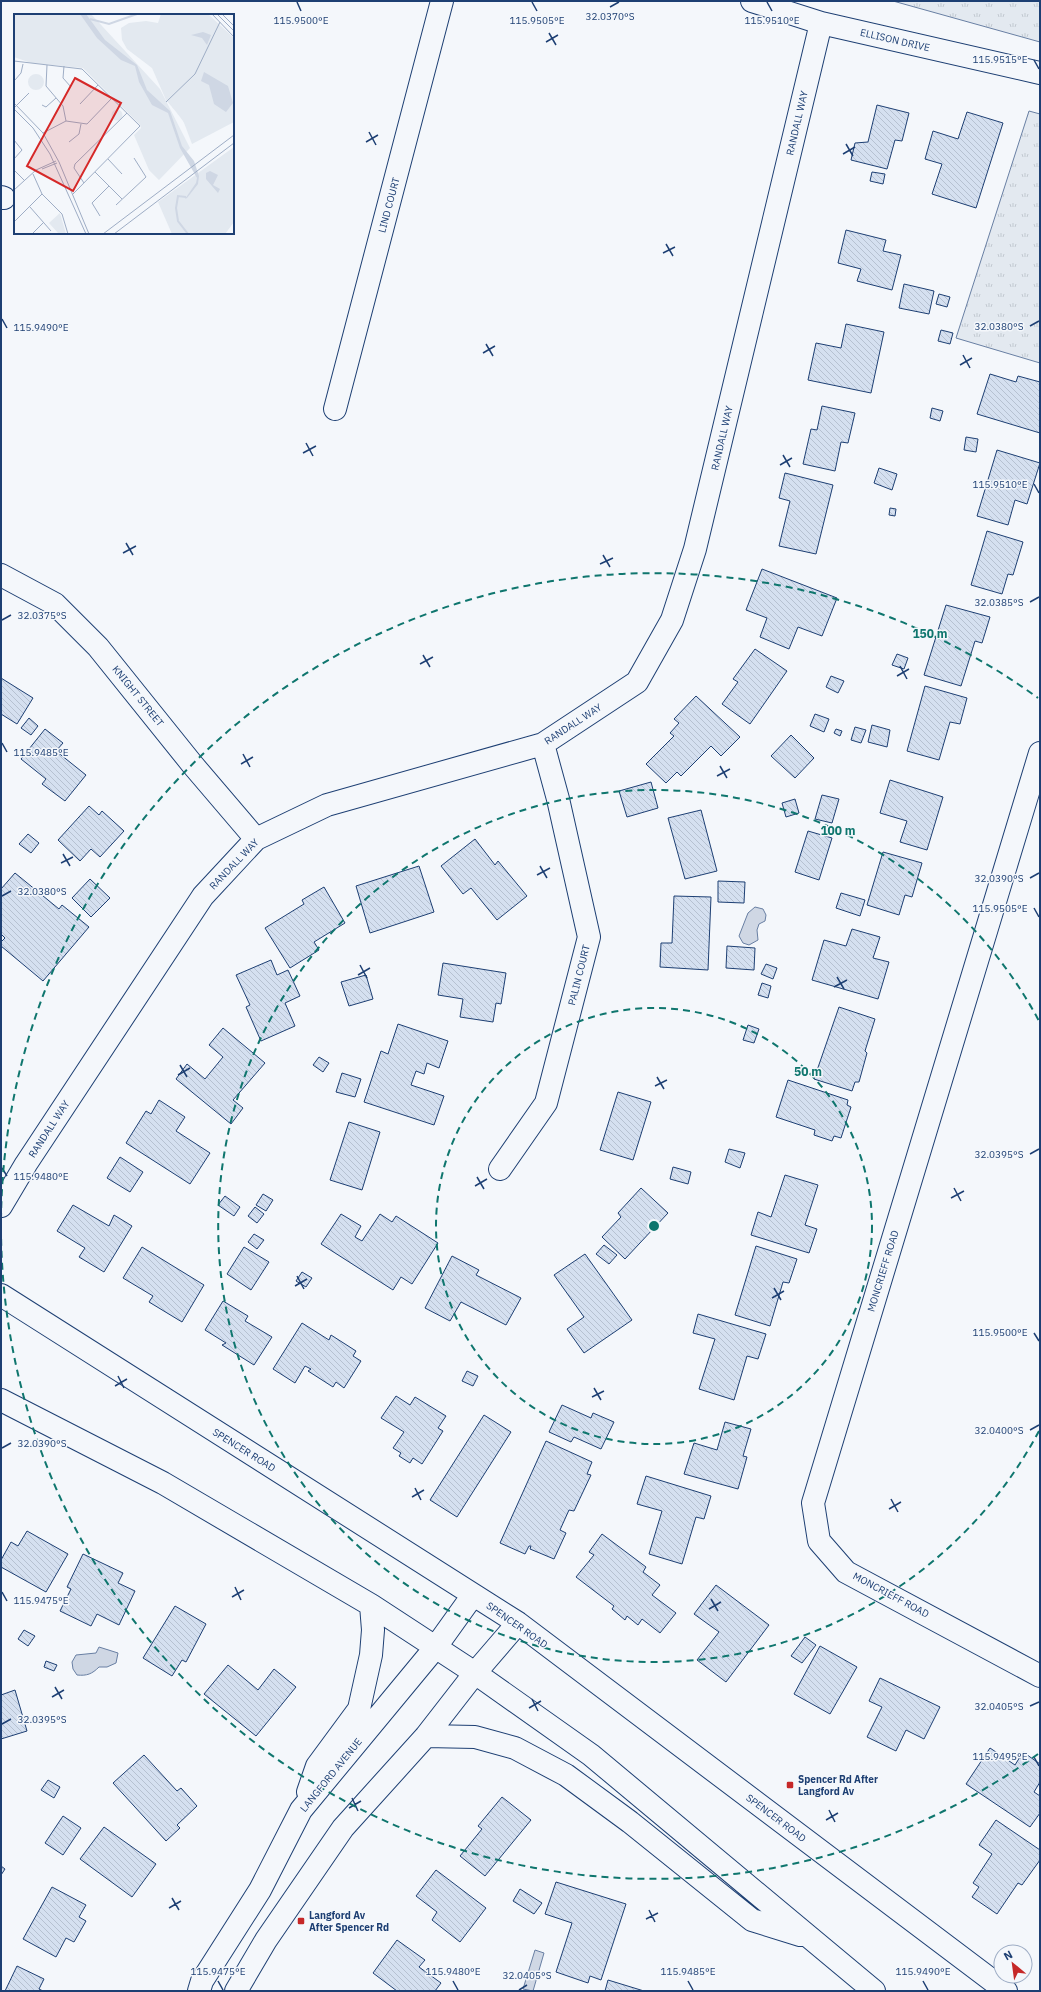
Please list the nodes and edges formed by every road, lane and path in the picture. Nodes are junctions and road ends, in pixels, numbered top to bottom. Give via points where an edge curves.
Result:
1 (442, 1) edge
2 (752, 1) edge
3 (821, 23) junction
4 (1040, 73) edge
5 (335, 409) dead end
6 (1, 575) edge
7 (543, 744) junction
8 (1040, 753) edge
9 (256, 839) junction
10 (500, 1169) dead end
11 (1, 1206) edge
12 (1, 1295) edge
13 (2, 1399) edge
14 (473, 1595) junction
15 (371, 1605) junction
16 (518, 1623) junction
17 (435, 1648) junction
18 (475, 1673) junction
19 (1040, 1676) edge
20 (426, 1736) junction
21 (301, 1810) junction
22 (813, 1940) junction
23 (199, 1991) edge
24 (236, 1991) edge
25 (874, 1991) edge
26 (1006, 1991) edge

1 - 5 street, LIND COURT
2 - 3 street, ELLISON DRIVE
3 - 4 street, ELLISON DRIVE
3 - 7 street, RANDALL WAY via 695,549 672,620 637,682
6 - 9 street, KNIGHT STREET via 55,604 98,646 192,764
7 - 9 street, RANDALL WAY via 327,805
7 - 10 street, PALIN COURT via 589,937 546,1103
8 - 19 street, MONCRIEFF ROAD via 813,1503 819,1542 846,1572
9 - 11 street, RANDALL WAY via 203,896
12 - 14 street, SPENCER ROAD
13 - 15 street via 163,1483
14 - 16 street, SPENCER ROAD
14 - 17 street, LANGFORD AVENUE
15 - 17 street
15 - 21 street via 371,1655 359,1709 318,1766
16 - 18 street
16 - 26 street, SPENCER ROAD
17 - 18 street
17 - 21 street, LANGFORD AVENUE
18 - 20 street
18 - 22 street via 591,1755
20 - 22 street via 475,1737 516,1748 573,1780 630,1822 752,1920
20 - 24 street via 343,1828 266,1940
21 - 23 street, LANGFORD AVENUE via 260,1890 202,1981
22 - 25 street

